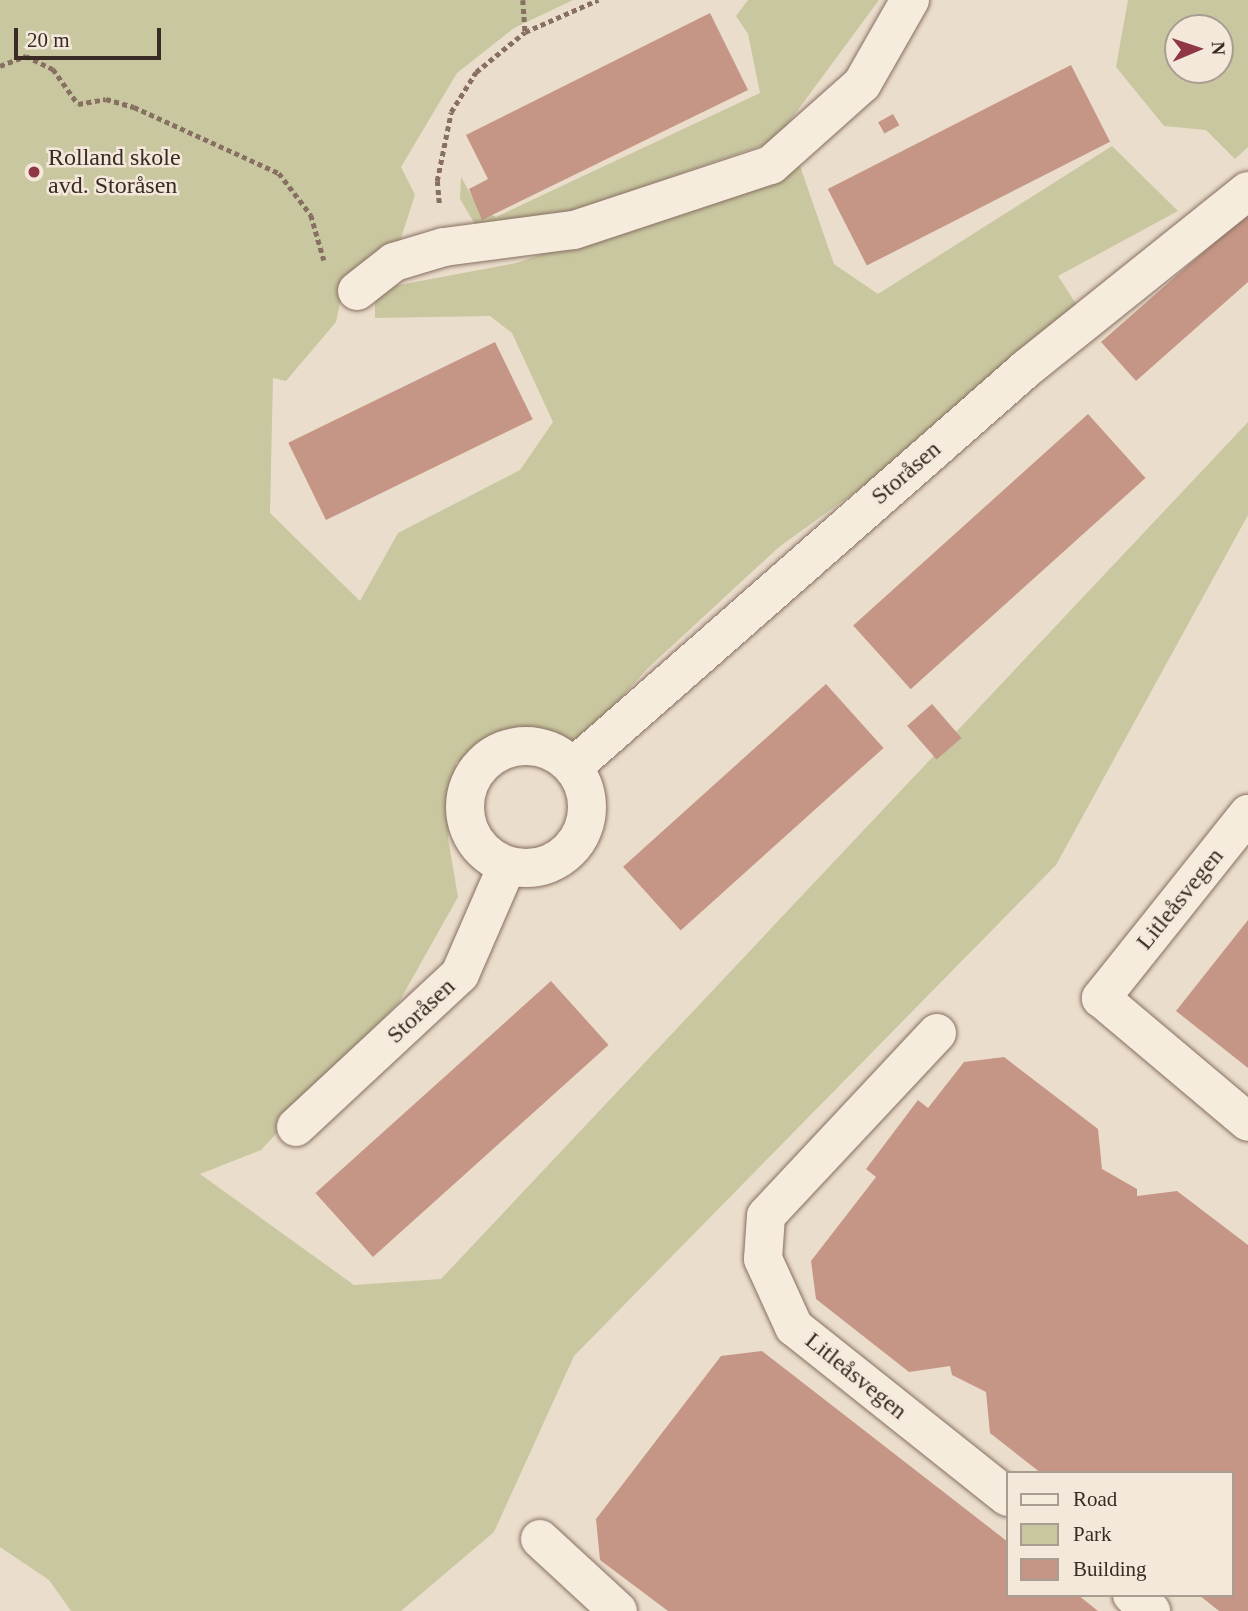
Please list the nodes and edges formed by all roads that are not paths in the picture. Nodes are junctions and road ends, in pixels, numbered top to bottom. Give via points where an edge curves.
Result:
1 (910, 0) edge
2 (1248, 191) edge
3 (357, 291) road end
4 (573, 767) junction
5 (1248, 814) edge
6 (507, 866) junction
7 (937, 1033) dead end
8 (1248, 1122) edge
9 (296, 1127) dead end
10 (1006, 1495) edge
11 (540, 1539) dead end
12 (1134, 1597) edge
13 (618, 1611) edge
14 (1151, 1611) edge

1 - 3 street via 862,84 771,165 574,230 444,247 394,262
2 - 4 street, Storåsen via 1027,368
4 - 6 street via 588,804 578,842 547,866
4 - 6 street via 548,750 517,746 498,753 470,782 467,822 475,841
5 - 8 street, Litleåsvegen via 1101,998
6 - 9 street, Storåsen via 460,974
7 - 10 street, Litleåsvegen via 766,1216 763,1259 794,1326
11 - 13 street
12 - 14 street

